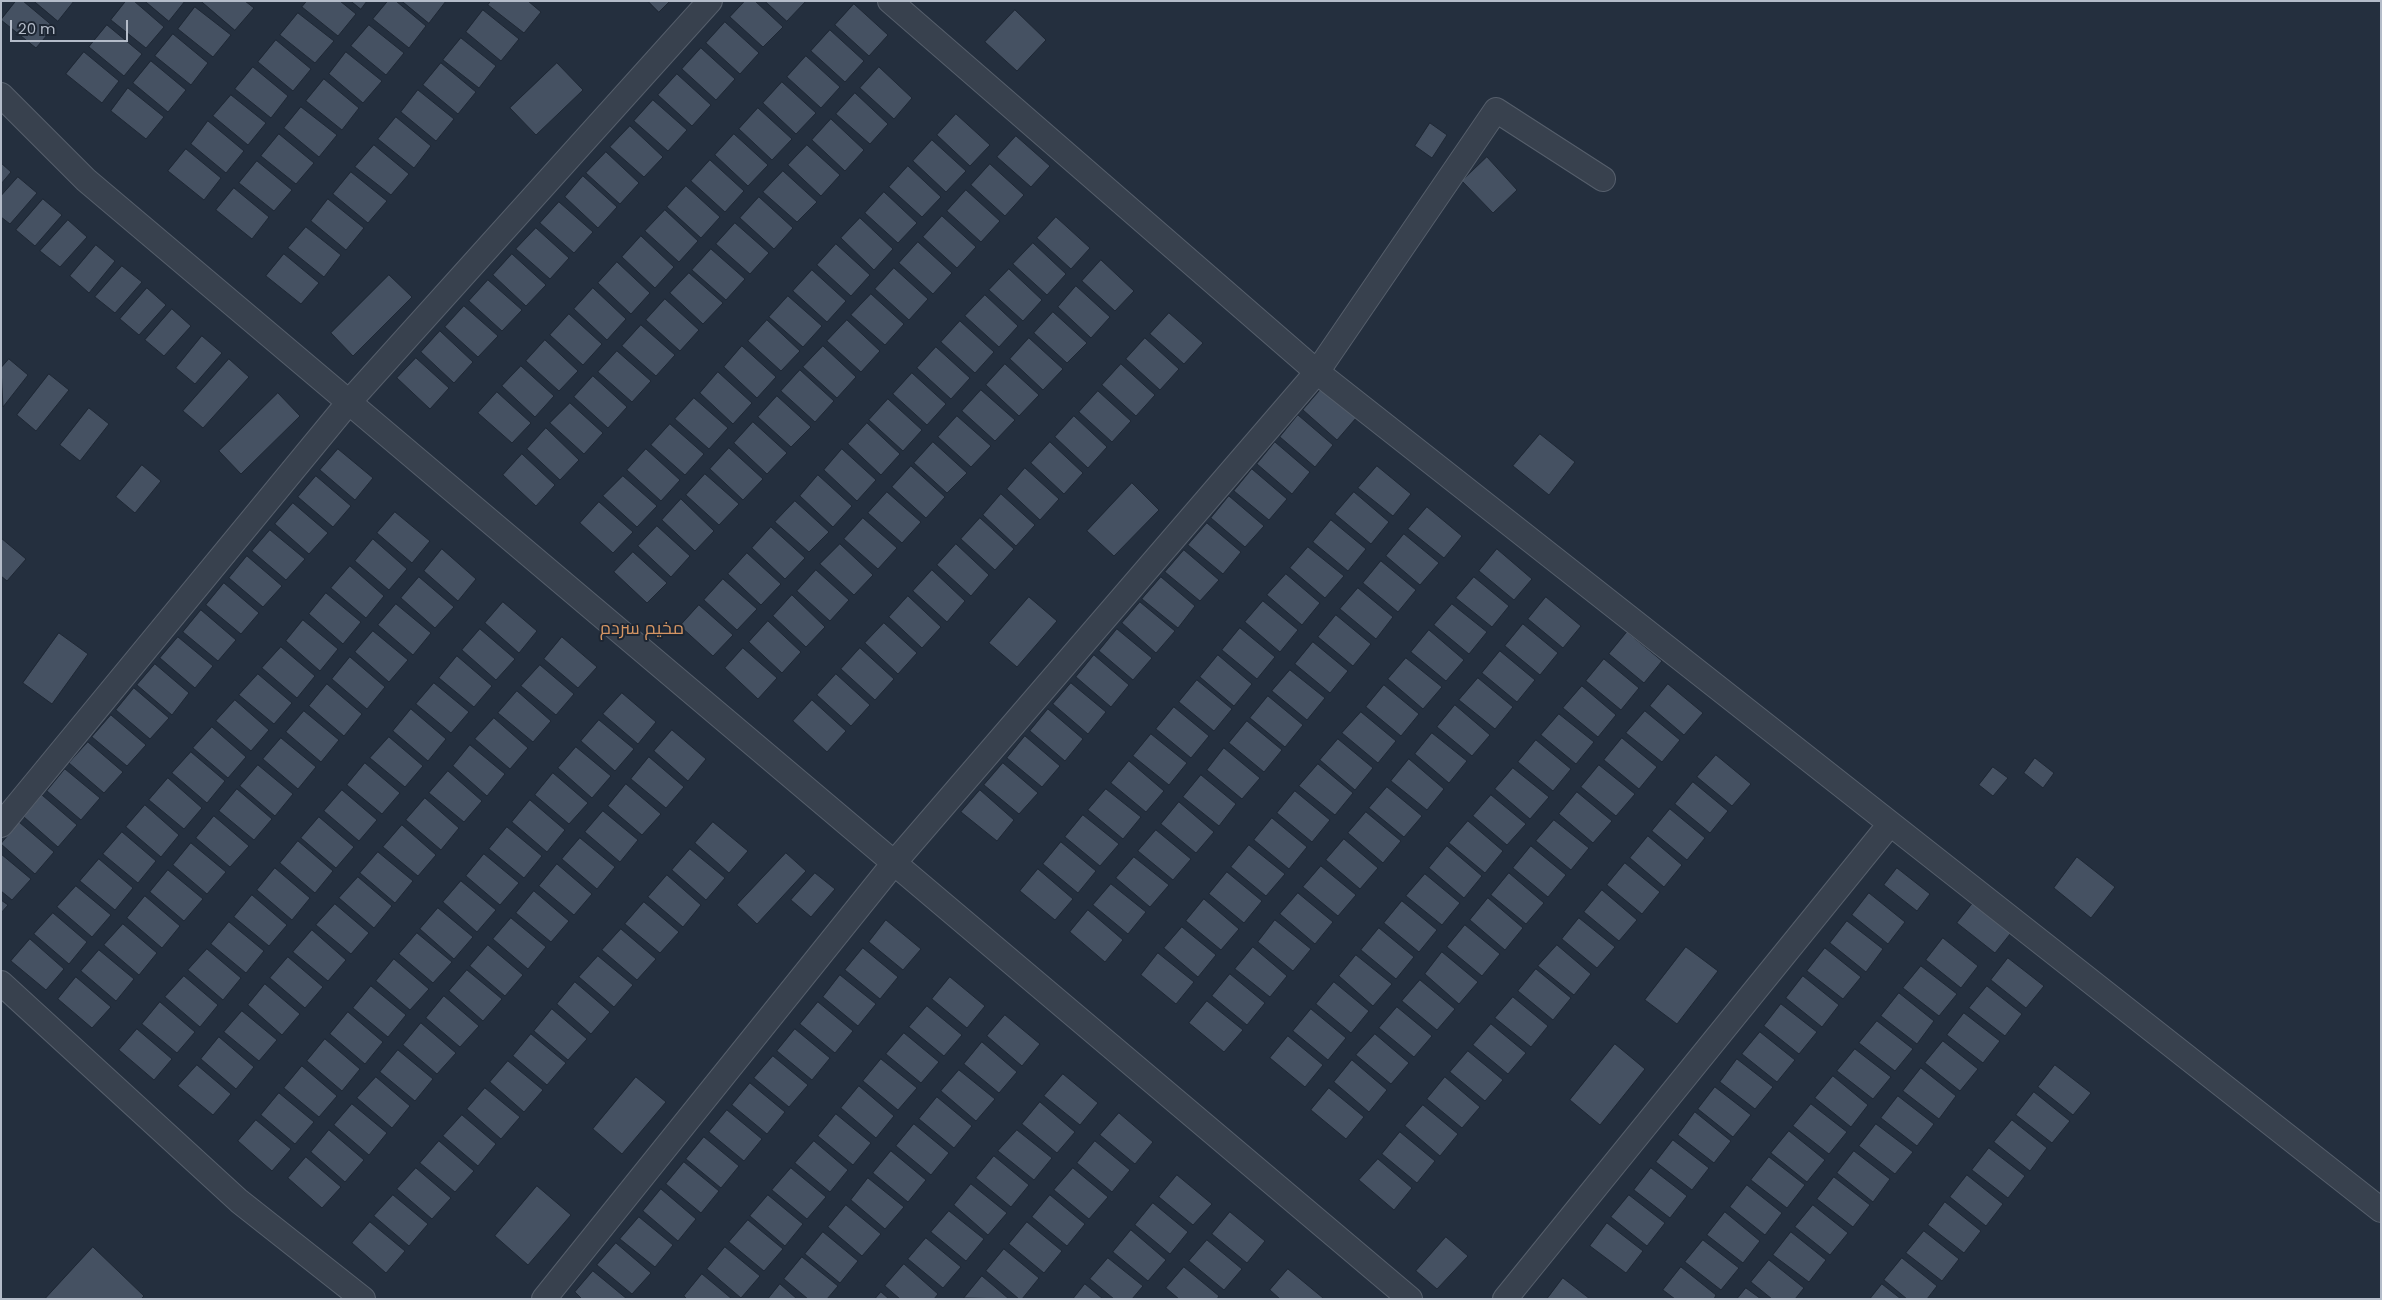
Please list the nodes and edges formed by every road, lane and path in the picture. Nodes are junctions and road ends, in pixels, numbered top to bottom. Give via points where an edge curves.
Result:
1 (710, 1) edge
2 (890, 1) edge
3 (1, 95) edge
4 (1603, 179) dead end
5 (1318, 372) junction
6 (349, 402) junction
7 (1890, 824) junction
8 (1, 825) edge
9 (894, 863) junction
10 (1, 983) edge
11 (2381, 1210) edge
12 (363, 1299) edge
13 (544, 1299) edge
14 (1410, 1299) edge
15 (1505, 1299) edge

1 - 6 lane
2 - 5 lane
3 - 6 lane via 86,180
4 - 5 lane via 1496,110
5 - 7 lane
5 - 9 lane
6 - 8 lane
6 - 9 lane
7 - 11 lane
7 - 15 lane
9 - 13 lane
9 - 14 lane
10 - 12 lane via 239,1201

